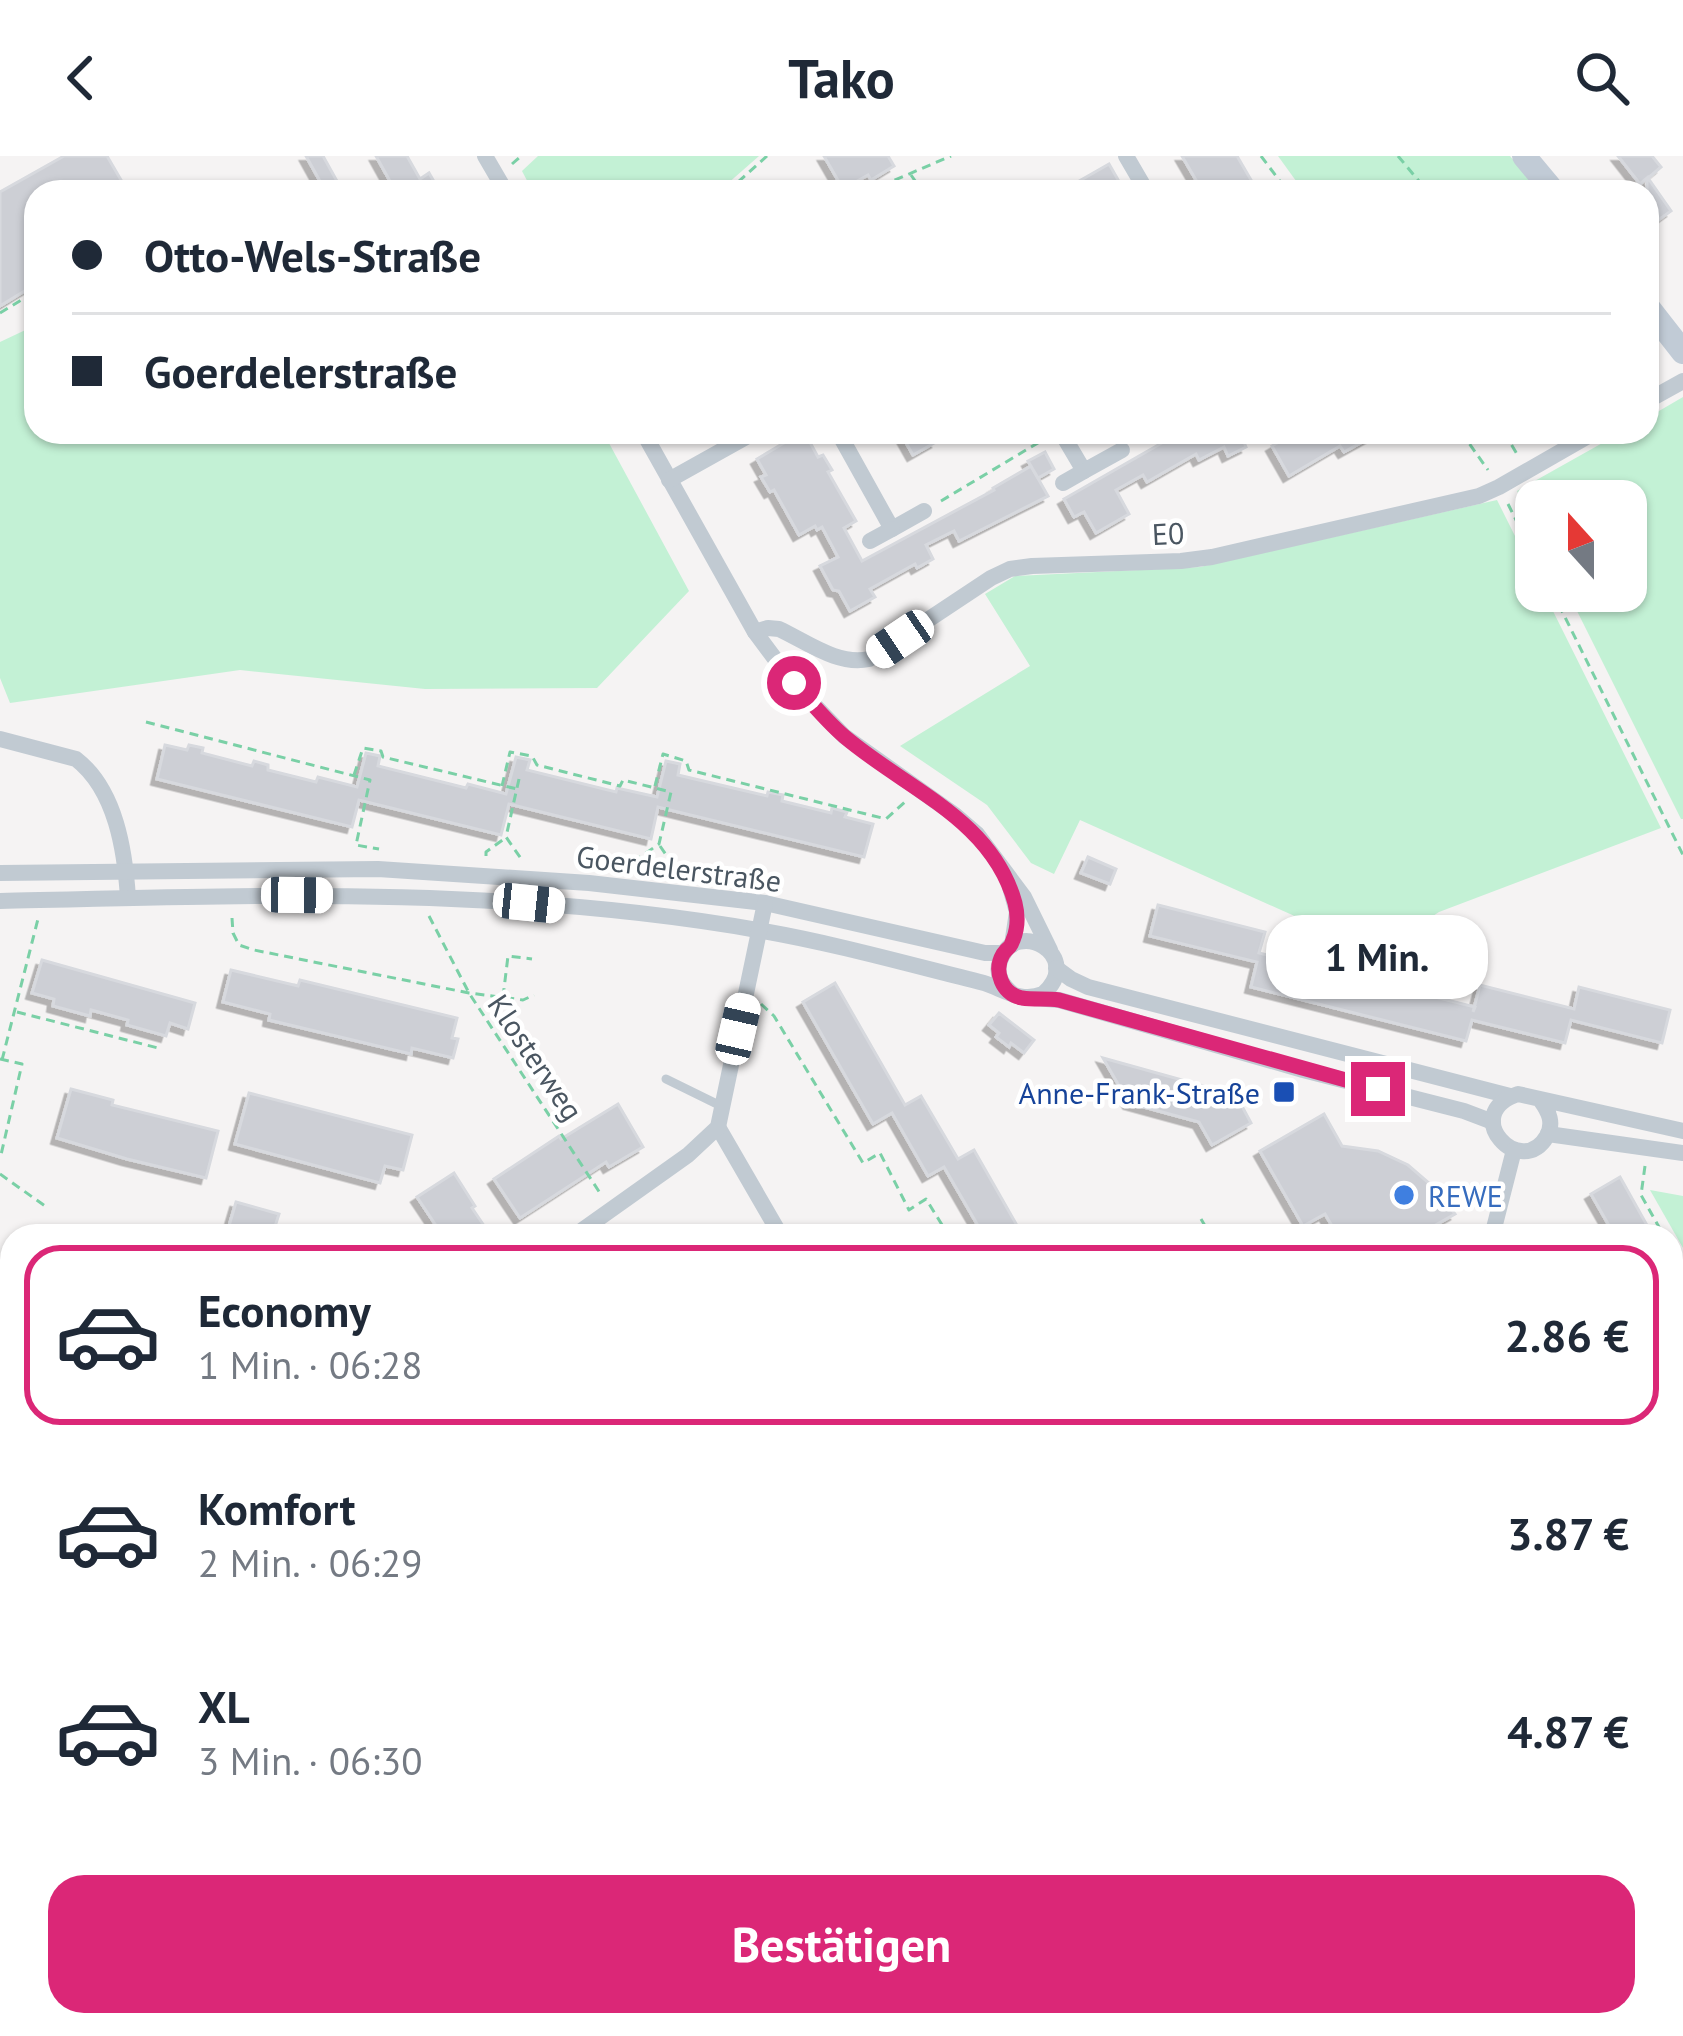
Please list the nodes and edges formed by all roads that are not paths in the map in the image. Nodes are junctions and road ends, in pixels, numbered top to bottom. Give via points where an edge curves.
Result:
1 (1524, 156) edge
2 (1544, 180) edge
3 (1659, 321) edge
4 (1683, 352) edge
5 (650, 444) edge
6 (733, 444) edge
7 (845, 444) edge
8 (1067, 444) edge
9 (1574, 444) edge
10 (1123, 449) dead end
11 (1084, 471) junction
12 (669, 480) junction
13 (1063, 483) dead end
14 (924, 511) road end
15 (892, 529) junction
16 (870, 542) dead end
17 (755, 632) junction
18 (0, 739) edge
19 (997, 859) junction
20 (126, 872) junction
21 (0, 873) edge
22 (128, 898) junction
23 (0, 901) edge
24 (765, 903) junction
25 (759, 930) junction
26 (1008, 949) junction
27 (1053, 960) junction
28 (1014, 995) junction
29 (1033, 998) junction
30 (666, 1079) dead end
31 (1510, 1096) junction
32 (1541, 1101) junction
33 (721, 1106) junction
34 (1493, 1122) junction
35 (718, 1126) junction
36 (1683, 1131) edge
37 (1548, 1134) junction
38 (1514, 1150) junction
39 (1683, 1153) edge
40 (591, 1224) edge
41 (774, 1224) edge
42 (1495, 1224) edge

1 - 2 main road
3 - 4 main road
5 - 12 street
6 - 12 street
7 - 15 street
8 - 11 street
9 - 17 street, E0 via 1455,503 1212,557 1010,569 856,662 779,629
10 - 11 street
11 - 13 street
12 - 17 street
14 - 15 street
15 - 16 street
17 - 19 street via 829,722 955,814
18 - 20 street via 85,766 110,807
19 - 26 street via 1017,912
19 - 27 street
20 - 21 street, Goerdelerstraße
20 - 22 street
20 - 24 street, Goerdelerstraße via 378,869
22 - 23 street, Goerdelerstraße
22 - 25 street, Goerdelerstraße via 418,897
24 - 25 street
24 - 26 street, Goerdelerstraße via 985,953
25 - 28 street, Goerdelerstraße
25 - 33 street
26 - 27 street, Goerdelerstraße via 1028,940
26 - 28 street via 998,973
27 - 29 street via 1050,988
27 - 31 street, Goerdelerstraße via 1088,987
28 - 29 street, Goerdelerstraße
29 - 34 street, Goerdelerstraße
30 - 33 lane
31 - 32 street, Goerdelerstraße
31 - 34 street
32 - 36 street, Goerdelerstraße
32 - 37 street
33 - 35 street
34 - 38 street via 1498,1140
35 - 40 street
35 - 41 street
37 - 38 street via 1530,1150
37 - 39 street
38 - 42 street

